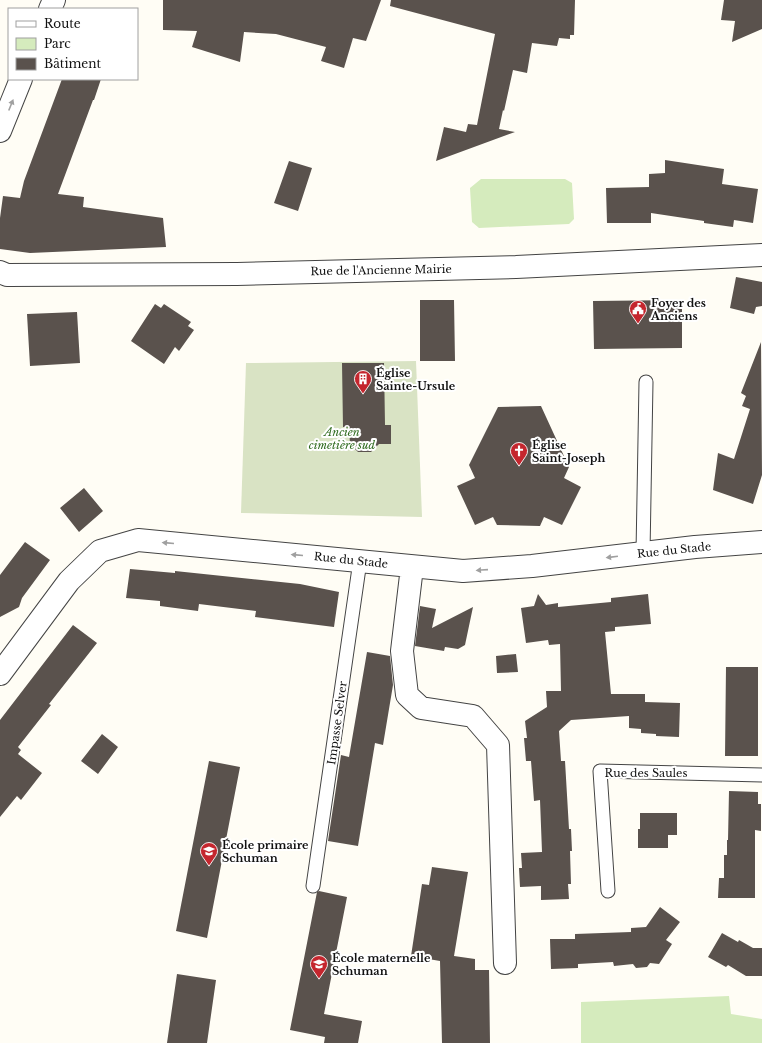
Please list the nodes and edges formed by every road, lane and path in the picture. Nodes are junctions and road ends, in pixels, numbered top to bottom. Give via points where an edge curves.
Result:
1 (21, 80) edge
2 (0, 131) edge
3 (762, 255) edge
4 (0, 272) edge
5 (646, 382) dead end
6 (762, 542) edge
7 (643, 553) junction
8 (360, 561) junction
9 (412, 566) junction
10 (0, 674) edge
11 (762, 775) edge
12 (313, 886) dead end
13 (608, 891) dead end
14 (505, 962) dead end

2 -> 1 street
3 - 4 street, Rue de l'Ancienne Mairie via 516,267 237,274 7,275
5 - 7 lane
6 - 7 street, Rue du Stade
7 -> 9 street, Rue du Stade via 463,571
8 - 9 street, Rue du Stade
8 -> 10 street, Rue du Stade via 138,540 100,551 69,581
8 - 12 lane, Impasse Selver
9 - 14 street via 402,651 407,695 421,708 473,716 498,745
11 - 13 lane, Rue des Saules via 600,771

